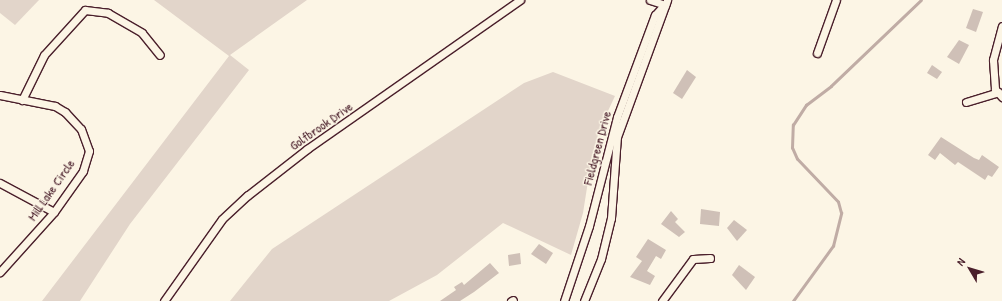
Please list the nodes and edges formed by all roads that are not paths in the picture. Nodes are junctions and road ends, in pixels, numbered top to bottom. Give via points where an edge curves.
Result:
1 (520, 0) edge
2 (650, 0) edge
3 (836, 0) edge
4 (666, 3) edge
5 (1002, 26) edge
6 (817, 53) dead end
7 (160, 55) dead end
8 (1000, 94) edge
9 (0, 95) edge
10 (22, 100) junction
11 (966, 102) dead end
12 (0, 183) edge
13 (54, 212) junction
14 (710, 258) dead end
15 (0, 272) edge
16 (164, 301) edge
17 (564, 301) edge
18 (584, 301) edge
19 (662, 301) edge

1 - 16 street, Golfbrook Drive via 307,149 248,195 222,219
2 - 4 street
3 - 6 street
4 - 17 street, Fieldgreen Drive via 655,15 617,117 589,226
4 - 18 street, Fieldgreen Drive via 617,137 611,218 601,259
5 - 8 street via 993,60
7 - 10 street via 142,33 108,13 85,10 44,55
8 - 11 street
9 - 10 street, Mill Lake Circle
10 - 13 street, Mill Lake Circle via 54,106 65,112 81,129 89,151 83,171
12 - 13 street
13 - 15 street, Mill Lake Circle
14 - 19 street via 693,259

